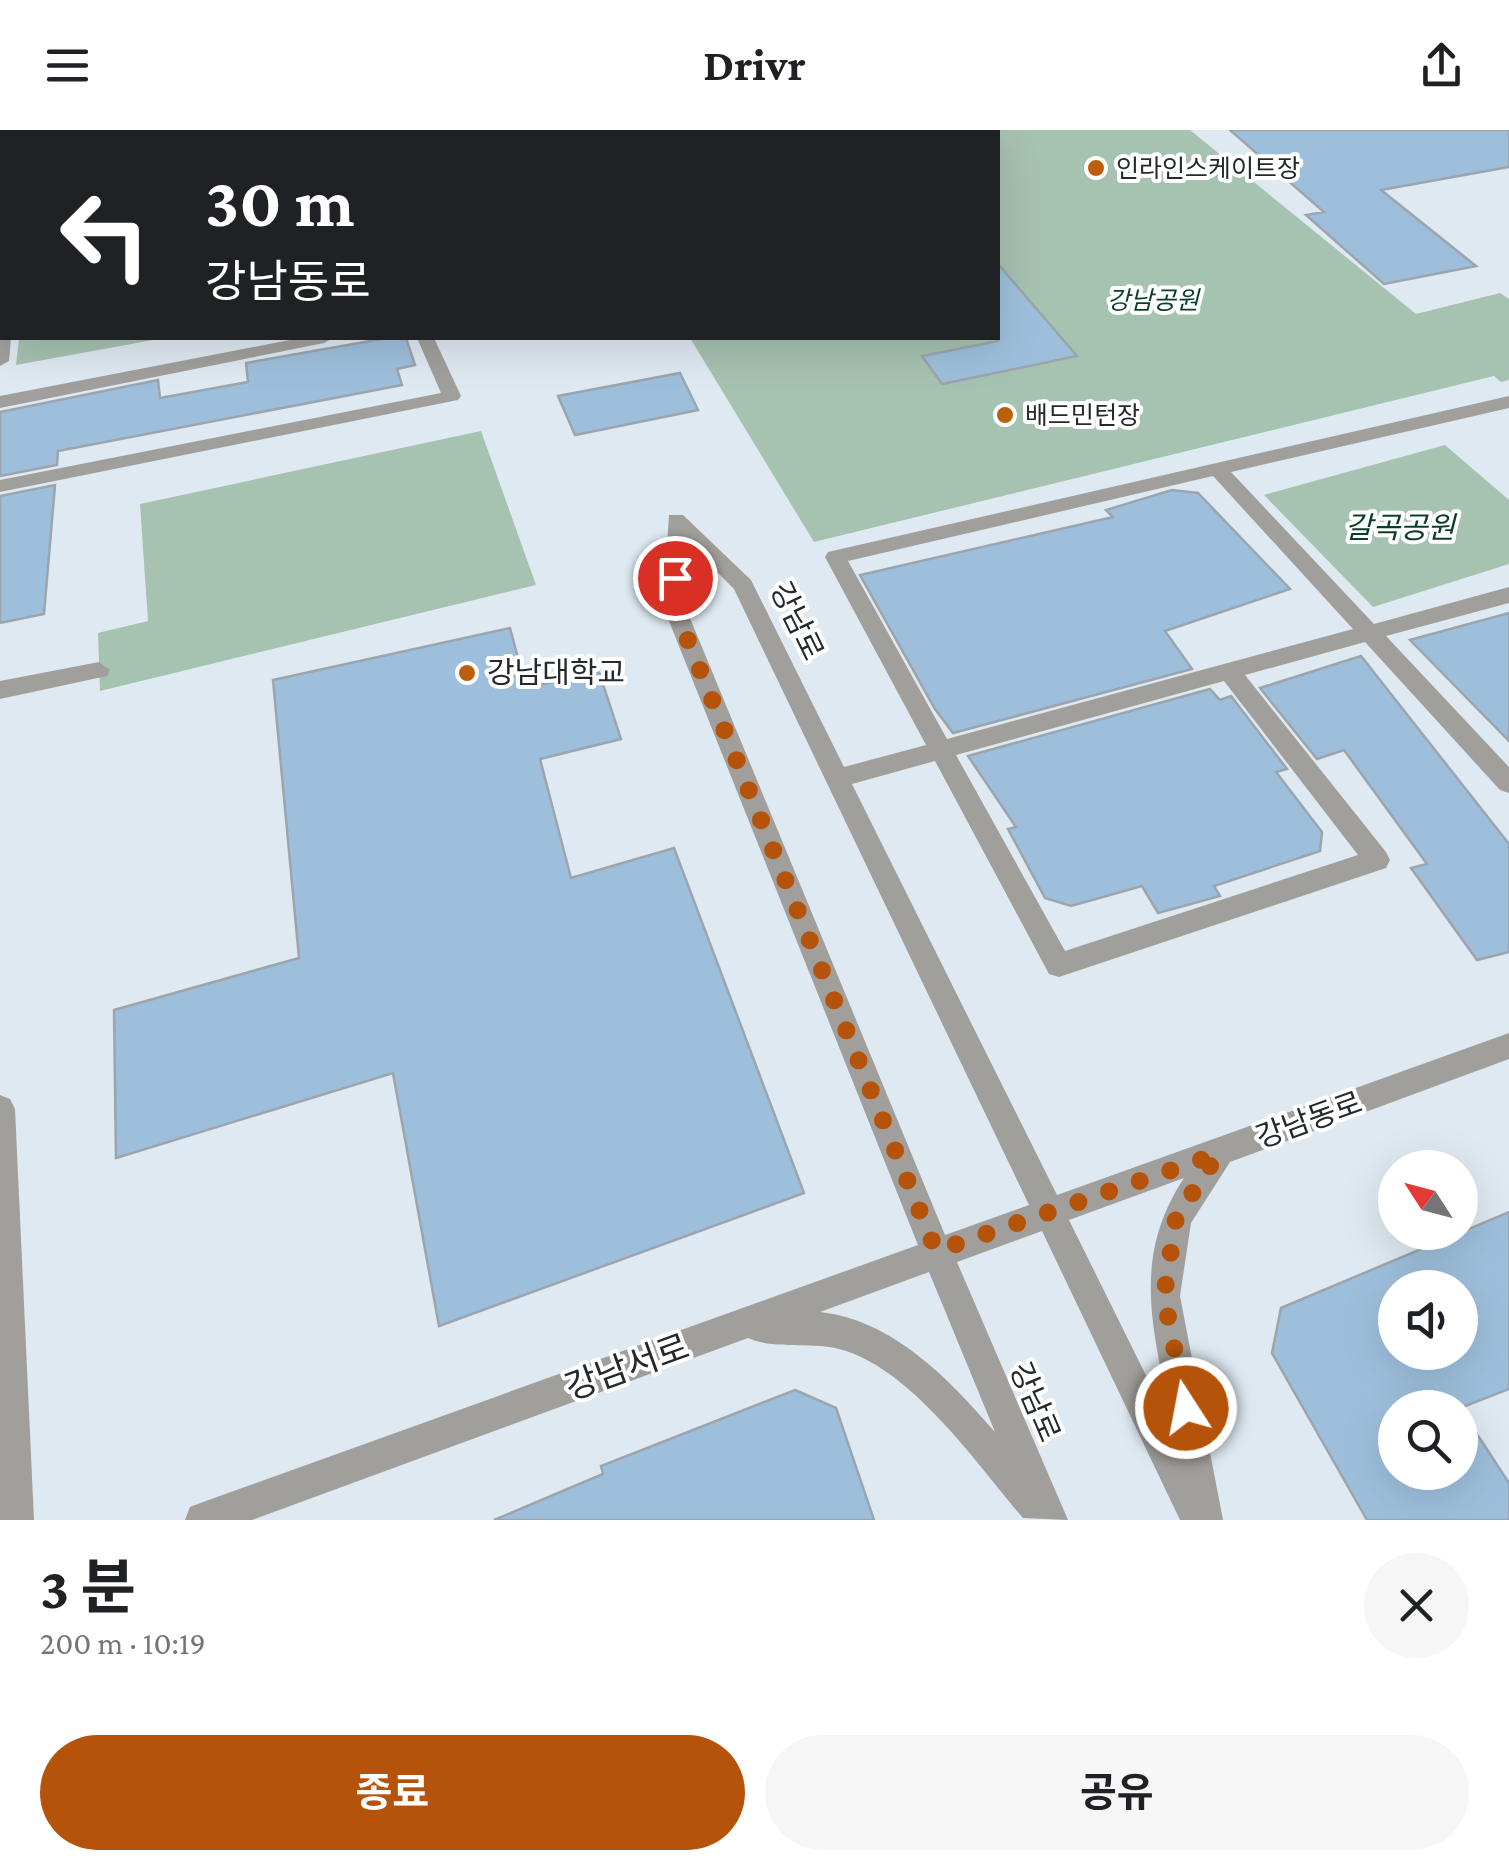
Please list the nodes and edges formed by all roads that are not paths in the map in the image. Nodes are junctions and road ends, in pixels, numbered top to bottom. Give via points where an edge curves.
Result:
1 (314, 340) edge
2 (426, 340) edge
3 (0, 402) edge
4 (1509, 402) edge
5 (1217, 469) junction
6 (0, 486) edge
7 (1506, 600) edge
8 (1371, 632) junction
9 (99, 670) dead end
10 (1228, 672) junction
11 (0, 690) edge
12 (942, 752) junction
13 (838, 778) junction
14 (1509, 783) edge
15 (1509, 1046) edge
16 (0, 1109) edge
17 (1218, 1154) junction
18 (1050, 1212) junction
19 (936, 1251) junction
20 (745, 1324) junction
21 (1049, 1519) edge
22 (16, 1520) edge
23 (203, 1520) edge
24 (1200, 1520) edge
25 (1208, 1520) edge

1 - 3 street
2 - 6 street via 452,396
4 - 5 street
5 - 8 street
5 - 12 street via 836,557
7 - 8 street
8 - 10 street
8 - 14 street
9 - 11 street
10 - 12 street
10 - 12 street via 1377,860 1059,965
12 - 13 street
13 - 18 street, 강남로
13 - 19 street, 강남로 via 743,585 676,520 674,606
15 - 17 street, 강남동로
16 - 22 street
17 - 18 street, 강남동로
17 - 25 street via 1176,1218 1164,1296
18 - 19 street, 강남서로
18 - 24 street, 강남로
19 - 20 street, 강남서로
19 - 21 street, 강남로
20 - 21 street via 835,1330 878,1348 928,1386
20 - 23 street, 강남서로

